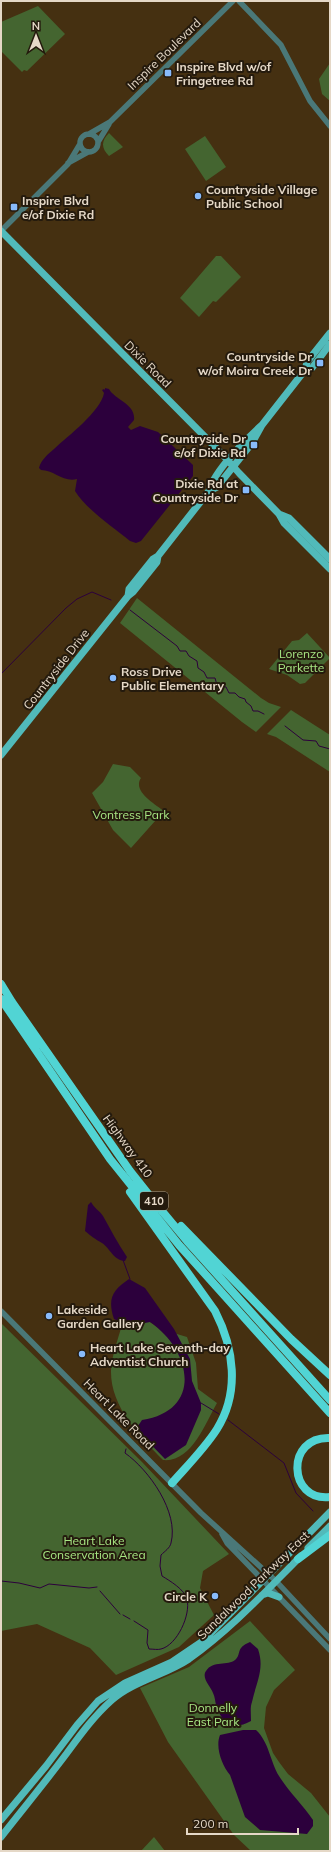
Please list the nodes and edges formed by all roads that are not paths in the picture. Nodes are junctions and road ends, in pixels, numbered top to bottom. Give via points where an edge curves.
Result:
1 (233, 1) edge
2 (239, 1) edge
3 (110, 122) junction
4 (330, 126) edge
5 (89, 134) junction
6 (98, 142) junction
7 (80, 144) junction
8 (88, 152) junction
9 (68, 164) junction
10 (1, 231) edge
11 (330, 333) edge
12 (328, 343) edge
13 (231, 464) junction
14 (279, 514) junction
15 (330, 560) edge
16 (330, 569) edge
17 (1, 755) edge
18 (1, 984) edge
19 (1, 998) edge
20 (110, 1159) junction
21 (130, 1171) junction
22 (1, 1311) edge
23 (330, 1375) edge
24 (330, 1400) edge
25 (330, 1413) edge
26 (330, 1438) edge
27 (172, 1483) junction
28 (330, 1497) edge
29 (330, 1512) edge
30 (330, 1526) edge
31 (330, 1535) edge
32 (298, 1559) junction
33 (266, 1577) junction
34 (273, 1584) junction
35 (262, 1595) junction
36 (279, 1597) junction
37 (233, 1610) junction
38 (234, 1621) junction
39 (330, 1639) edge
40 (330, 1650) edge
41 (1, 1820) edge
42 (1, 1837) edge

1 - 3 street, Inspire Boulevard
2 - 4 street via 281,45 310,101
3 - 5 street, Inspire Boulevard
3 - 6 street, Inspire Boulevard
5 - 6 street via 96,137
5 - 7 street via 82,137
6 - 8 street via 95,149
7 - 8 street via 82,150
7 - 9 street
8 - 9 street
9 - 10 street
10 - 13 main road, Dixie Road
11 - 12 main road, Countryside Drive
12 - 13 main road, Countryside Drive via 307,362 305,370 262,425 246,438
13 - 14 main road, Dixie Road
13 - 17 main road, Countryside Drive via 217,487 209,491 153,559 129,589 128,596
14 - 15 main road, Dixie Road via 289,518
14 - 16 main road, Dixie Road via 284,523
18 - 21 highway, Highway 410 / 410
19 - 20 highway, Highway 410 / 410
20 - 25 highway, Highway 410 / 410 via 179,1245
20 - 27 highway via 115,1170 215,1311 231,1354 232,1380 226,1412 208,1441
21 - 23 highway via 139,1176 183,1228 290,1339
21 - 24 highway, Highway 410 / 410 via 187,1242
22 - 27 street, Heart Lake Road
26 - 28 highway via 309,1444 298,1458 297,1469 300,1480 309,1492
27 - 33 street, Heart Lake Road
29 - 33 main road, Sandalwood Parkway East
30 - 32 main road, Sandalwood Parkway East
31 - 32 highway
32 - 34 main road, Sandalwood Parkway East
33 - 34 street, Heart Lake Road
33 - 37 main road, Sandalwood Parkway East
34 - 35 main road, Sandalwood Parkway East
34 - 36 street, Heart Lake Road
34 - 39 street, Heart Lake Road
35 - 36 main road
35 - 38 main road, Sandalwood Parkway East
36 - 40 street, Heart Lake Road
37 - 38 main road
37 - 41 main road, Sandalwood Parkway East via 203,1641 185,1654 125,1683 98,1702
38 - 42 main road, Sandalwood Parkway East via 189,1659 125,1691 108,1704 93,1719

